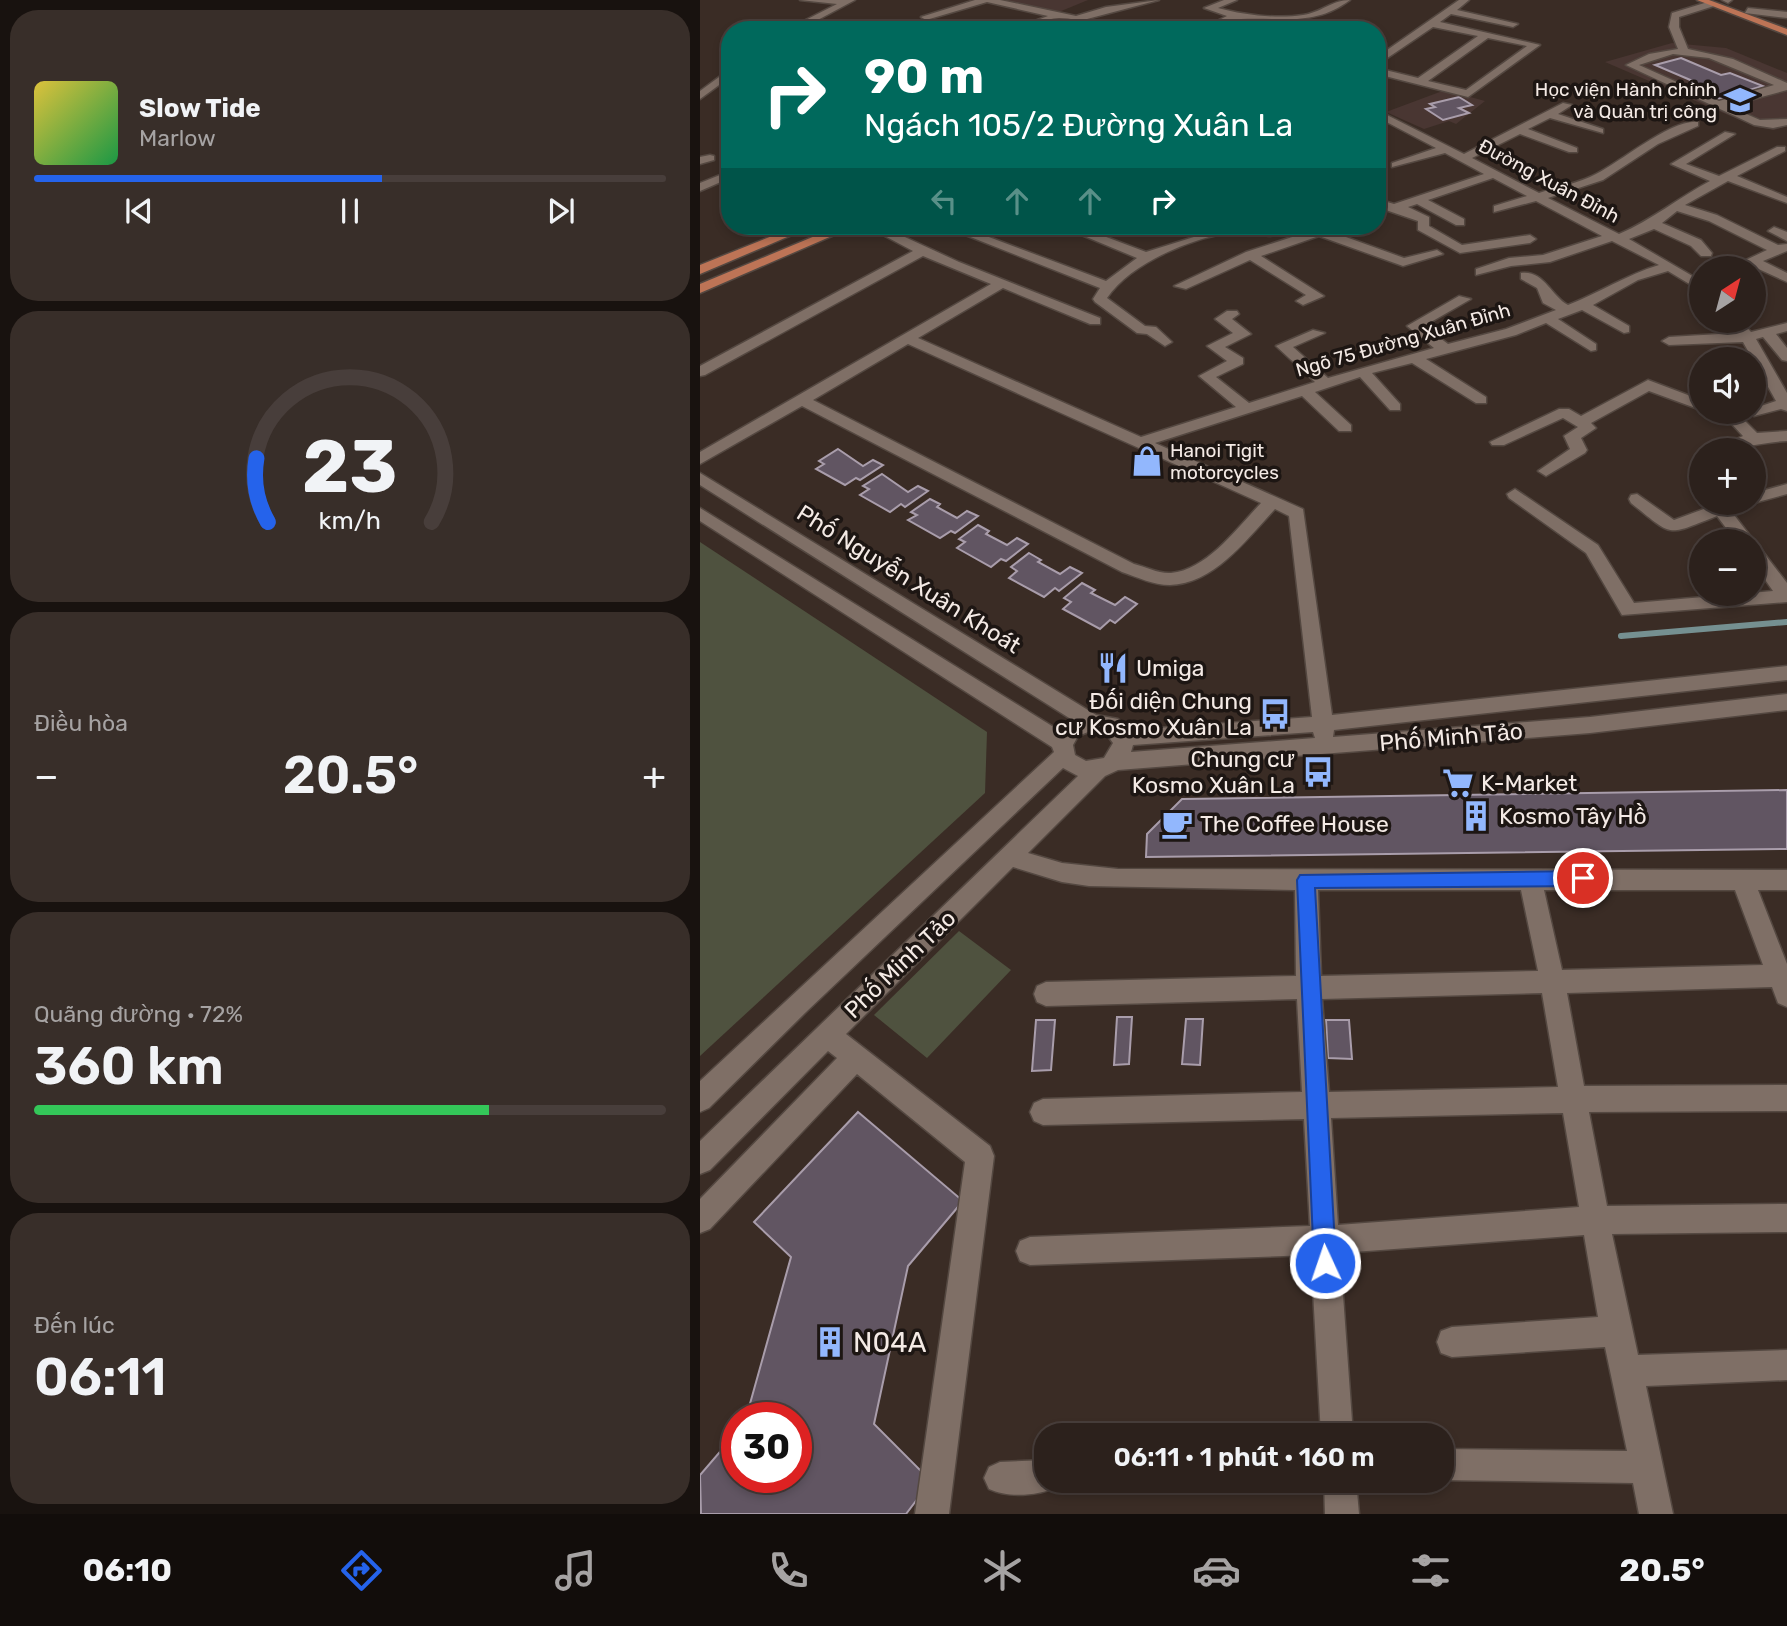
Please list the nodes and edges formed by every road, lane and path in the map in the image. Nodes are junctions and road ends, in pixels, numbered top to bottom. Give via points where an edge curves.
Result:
1 (804, 0) edge
2 (850, 0) edge
3 (986, 0) edge
4 (1155, 0) edge
5 (1233, 0) edge
6 (1346, 0) edge
7 (1465, 0) edge
8 (1717, 1) edge
9 (999, 3) junction
10 (1767, 3) dead end
11 (1449, 11) junction
12 (1745, 11) junction
13 (975, 13) dead end
14 (1059, 15) junction
15 (1787, 15) edge
16 (926, 17) dead end
17 (1078, 19) junction
18 (809, 21) edge
19 (1042, 21) edge
20 (1087, 21) edge
21 (1234, 21) joint
22 (1430, 23) junction
23 (1513, 24) dead end
24 (1787, 32) edge
25 (1486, 35) junction
26 (1683, 48) junction
27 (1386, 55) edge
28 (1386, 73) edge
29 (1420, 82) junction
30 (721, 84) edge
31 (1785, 86) edge
32 (700, 96) edge
33 (1567, 105) dead end
34 (1719, 106) junction
35 (1549, 114) junction
36 (1386, 117) edge
37 (1787, 122) edge
38 (1694, 124) dead end
39 (1402, 125) junction
40 (1386, 129) edge
41 (1520, 130) junction
42 (1600, 131) dead end
43 (1729, 134) dead end
44 (1446, 149) junction
45 (1781, 149) dead end
46 (1573, 150) dead end
47 (1464, 158) junction
48 (1396, 165) dead end
49 (1495, 174) junction
50 (721, 178) edge
51 (1724, 179) junction
52 (700, 187) edge
53 (1539, 198) junction
54 (1418, 200) junction
55 (1785, 200) dead end
56 (1386, 206) edge
57 (1675, 206) junction
58 (1391, 208) junction
59 (1498, 209) dead end
60 (1386, 210) edge
61 (1460, 222) dead end
62 (1654, 224) junction
63 (1774, 230) dead end
64 (785, 235) edge
65 (828, 235) edge
66 (889, 235) edge
67 (971, 235) edge
68 (1090, 235) edge
69 (1214, 235) edge
70 (1278, 235) edge
71 (1311, 235) edge
72 (1327, 235) edge
73 (1787, 237) edge
74 (1616, 238) junction
75 (1530, 239) dead end
76 (1286, 245) junction
77 (1782, 248) edge
78 (920, 252) junction
79 (1706, 253) dead end
80 (1251, 254) junction
81 (1437, 254) dead end
82 (1764, 256) edge
83 (1147, 257) junction
84 (1670, 266) junction
85 (1766, 268) edge
86 (700, 270) edge
87 (1481, 272) dead end
88 (1526, 276) dead end
89 (1689, 277) edge
90 (1318, 278) dead end
91 (1787, 278) edge
92 (1004, 282) junction
93 (1300, 285) junction
94 (1181, 286) dead end
95 (700, 289) edge
96 (1104, 292) junction
97 (1464, 299) dead end
98 (1303, 301) dead end
99 (1582, 304) junction
100 (1567, 310) junction
101 (1071, 311) junction
102 (1232, 314) dead end
103 (1547, 318) junction
104 (1095, 321) dead end
105 (1787, 327) edge
106 (1624, 329) dead end
107 (1318, 332) dead end
108 (1744, 333) edge
109 (1768, 334) junction
110 (1748, 337) junction
111 (906, 338) junction
112 (1669, 341) dead end
113 (1165, 342) dead end
114 (1591, 346) dead end
115 (1446, 349) junction
116 (1787, 357) edge
117 (1414, 358) junction
118 (700, 372) edge
119 (1363, 372) junction
120 (1780, 377) edge
121 (1325, 383) junction
122 (1304, 390) junction
123 (800, 400) junction
124 (1481, 400) dead end
125 (1689, 401) edge
126 (1786, 405) edge
127 (1245, 407) junction
128 (1395, 407) dead end
129 (1766, 409) edge
130 (1581, 422) junction
131 (1737, 424) edge
132 (1345, 428) dead end
133 (1787, 436) edge
134 (1753, 438) joint
135 (1143, 442) junction
136 (1498, 442) dead end
137 (700, 459) edge
138 (1546, 471) dead end
139 (700, 478) edge
140 (1787, 489) edge
141 (1515, 494) dead end
142 (1766, 495) edge
143 (1637, 499) dead end
144 (1274, 500) junction
145 (700, 513) edge
146 (1702, 515) edge
147 (1725, 515) edge
148 (1736, 529) edge
149 (1766, 568) edge
150 (1787, 596) edge
151 (1787, 673) edge
152 (1787, 702) edge
153 (1092, 722) junction
154 (1321, 724) junction
155 (1124, 738) junction
156 (1326, 748) junction
157 (1064, 749) junction
158 (1107, 765) junction
159 (1011, 856) junction
160 (1530, 878) junction
161 (1742, 879) junction
162 (1306, 880) junction
163 (1787, 880) edge
164 (1552, 979) junction
165 (1784, 985) edge
166 (1309, 988) junction
167 (1046, 994) dead end
168 (828, 1035) junction
169 (856, 1057) junction
170 (1573, 1098) junction
171 (1787, 1098) edge
172 (700, 1099) edge
173 (1318, 1107) junction
174 (1043, 1112) dead end
175 (700, 1160) edge
176 (1787, 1217) edge
177 (700, 1219) edge
178 (1595, 1220) junction
179 (1324, 1240) junction
180 (1030, 1251) dead end
181 (1615, 1331) junction
182 (1452, 1342) dead end
183 (1787, 1365) edge
184 (1627, 1371) junction
185 (1336, 1423) edge
186 (1454, 1465) edge
187 (1647, 1467) junction
188 (1034, 1477) edge
189 (1000, 1478) dead end
190 (1341, 1493) edge
191 (932, 1514) edge
192 (1342, 1514) edge
193 (1656, 1514) edge

1 - 2 street
2 - 18 street
3 - 9 street
3 - 16 street
4 - 17 street via 1125,9 1101,8
5 - 21 street via 1209,8
6 - 21 street via 1305,18
7 - 11 street
8 - 12 main road
8 - 12 main road
8 - 26 street via 1675,15
9 - 13 street
9 - 14 street
10 - 12 street
11 - 22 street
11 - 23 street
12 - 15 street
12 - 24 main road
14 - 17 street
14 - 19 street
17 - 20 street
22 - 25 street
22 - 27 street
25 - 29 street
25 - 29 street via 1535,45 1468,94
26 - 31 street via 1707,52
26 - 34 street via 1631,65
28 - 29 street
30 - 32 street
31 - 34 street
33 - 35 street
34 - 37 street via 1766,125
35 - 41 street
35 - 42 street
36 - 39 street, Đường Xuân Đỉnh
38 - 53 street via 1654,142 1599,178
39 - 40 street
39 - 44 street, Đường Xuân Đỉnh
41 - 46 street
41 - 47 street
43 - 51 street via 1677,164
44 - 47 street, Đường Xuân Đỉnh
44 - 48 street
45 - 51 street
47 - 49 street, Đường Xuân Đỉnh
49 - 53 street, Đường Xuân Đỉnh
49 - 54 street
50 - 52 street
51 - 55 street
51 - 57 street
53 - 59 street
53 - 74 street, Đường Xuân Đỉnh
54 - 58 street
54 - 61 street
56 - 58 street
57 - 62 street
57 - 77 street
58 - 60 street
58 - 75 street via 1424,220 1422,226 1460,248
62 - 74 street
62 - 79 street via 1696,243
63 - 73 street
64 - 86 main road
65 - 95 main road
66 - 78 street
67 - 96 street
68 - 83 street
69 - 83 street
70 - 76 street
71 - 76 street
72 - 81 street via 1403,262
74 - 84 street, Đường Xuân Đỉnh
74 - 87 street
76 - 80 street
77 - 82 street
78 - 92 street
78 - 118 street
80 - 93 street
80 - 94 street
83 - 96 street
84 - 89 street, Đường Xuân Đỉnh
84 - 99 street, Ngõ 75 Đường Xuân Đỉnh via 1633,277
85 - 91 street
88 - 100 street via 1543,286 1548,300
90 - 93 street
92 - 101 street
92 - 111 street
93 - 98 street via 1317,296
96 - 101 street
96 - 113 street via 1142,330 1151,330
97 - 115 street via 1414,326
99 - 100 street, Ngõ 75 Đường Xuân Đỉnh
99 - 106 street
100 - 103 street, Ngõ 75 Đường Xuân Đỉnh
101 - 104 street
102 - 127 street via 1222,319 1244,334 1214,346 1238,361 1206,376
103 - 114 street
103 - 115 street, Ngõ 75 Đường Xuân Đỉnh
105 - 109 street
107 - 121 street via 1283,346
108 - 110 street
109 - 110 street
109 - 116 street
110 - 112 street
110 - 120 street
111 - 123 street
111 - 135 street
115 - 117 street, Ngõ 75 Đường Xuân Đỉnh
117 - 119 street, Ngõ 75 Đường Xuân Đỉnh
117 - 124 street
119 - 121 street, Ngõ 75 Đường Xuân Đỉnh
119 - 128 street
120 - 126 street
121 - 122 street, Ngõ 75 Đường Xuân Đỉnh
122 - 127 street, Ngõ 75 Đường Xuân Đỉnh
122 - 132 street
123 - 137 street
123 - 144 street via 1128,568 1153,576 1173,579 1217,557
125 - 130 street via 1648,386
126 - 129 street
127 - 135 street, Ngõ 75 Đường Xuân Đỉnh
130 - 136 street via 1564,412
130 - 138 street via 1588,428 1572,436 1579,450
131 - 134 street
133 - 134 street
135 - 144 street
139 - 153 street, Phố Nguyễn Xuân Khoát
140 - 142 street
141 - 150 street via 1592,549 1629,610
143 - 146 street via 1672,527
144 - 154 street via 1297,513
145 - 157 street
147 - 148 street
149 - 150 street
151 - 154 street, Phố Minh Tảo
152 - 156 street, Phố Minh Tảo
153 - 155 street via 1114,726
153 - 157 street via 1071,730
154 - 155 street, Phố Minh Tảo
154 - 156 street
155 - 158 street via 1121,755
156 - 158 street, Phố Minh Tảo
157 - 158 street via 1074,765
157 - 172 street, Phố Minh Tảo
158 - 159 street, Phố Minh Tảo
159 - 162 street via 1034,868 1086,876
159 - 168 street, Phố Minh Tảo
160 - 161 street
160 - 162 street
160 - 164 street
161 - 163 street
161 - 165 street
162 - 166 street
164 - 165 street
164 - 166 street
164 - 170 street
166 - 167 street
166 - 173 street
168 - 169 street
168 - 175 street, Phố Minh Tảo
169 - 177 street
169 - 191 street via 980,1156
170 - 171 street
170 - 173 street
170 - 178 street
173 - 174 street
173 - 179 street
176 - 178 street
178 - 179 street
178 - 181 street
179 - 180 street
179 - 185 street
181 - 182 street
181 - 184 street
183 - 184 street
184 - 187 street
186 - 187 street
187 - 193 street
188 - 189 street
190 - 192 street

